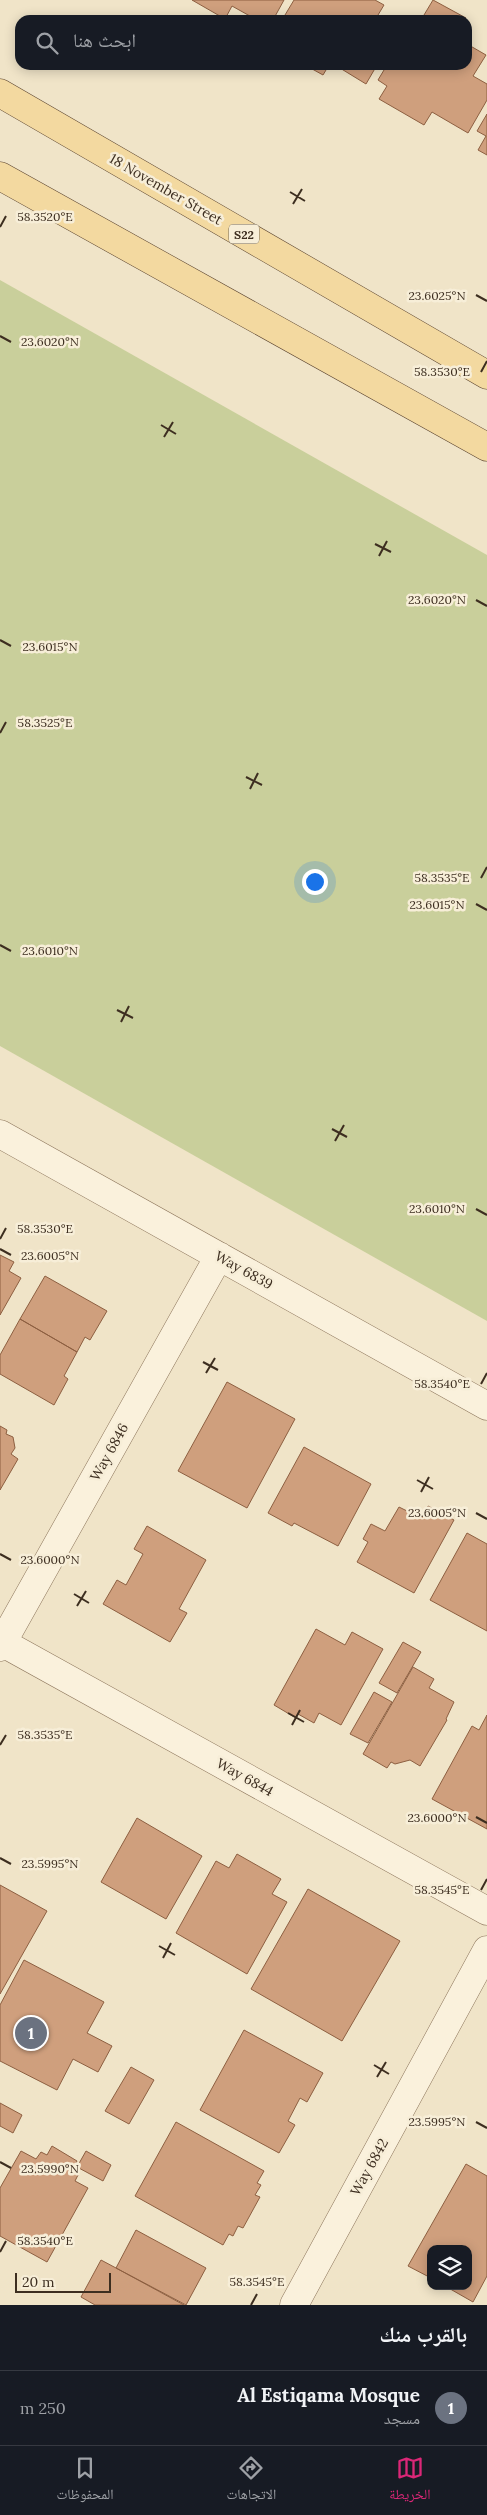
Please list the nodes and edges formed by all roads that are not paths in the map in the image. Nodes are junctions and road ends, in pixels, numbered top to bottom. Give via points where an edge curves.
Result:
1 (0, 93) edge
2 (0, 176) edge
3 (487, 374) edge
4 (487, 448) edge
5 (0, 1134) edge
6 (219, 1256) junction
7 (487, 1406) edge
8 (1, 1645) edge
9 (487, 1911) edge
10 (487, 1950) edge
11 (294, 2305) edge

1 - 3 main road, 18 November Street / S22
2 - 4 main road
5 - 6 street, Way 6839
6 - 7 street, Way 6839
6 - 8 street, Way 6846
8 - 9 street, Way 6844
10 - 11 street, Way 6842

